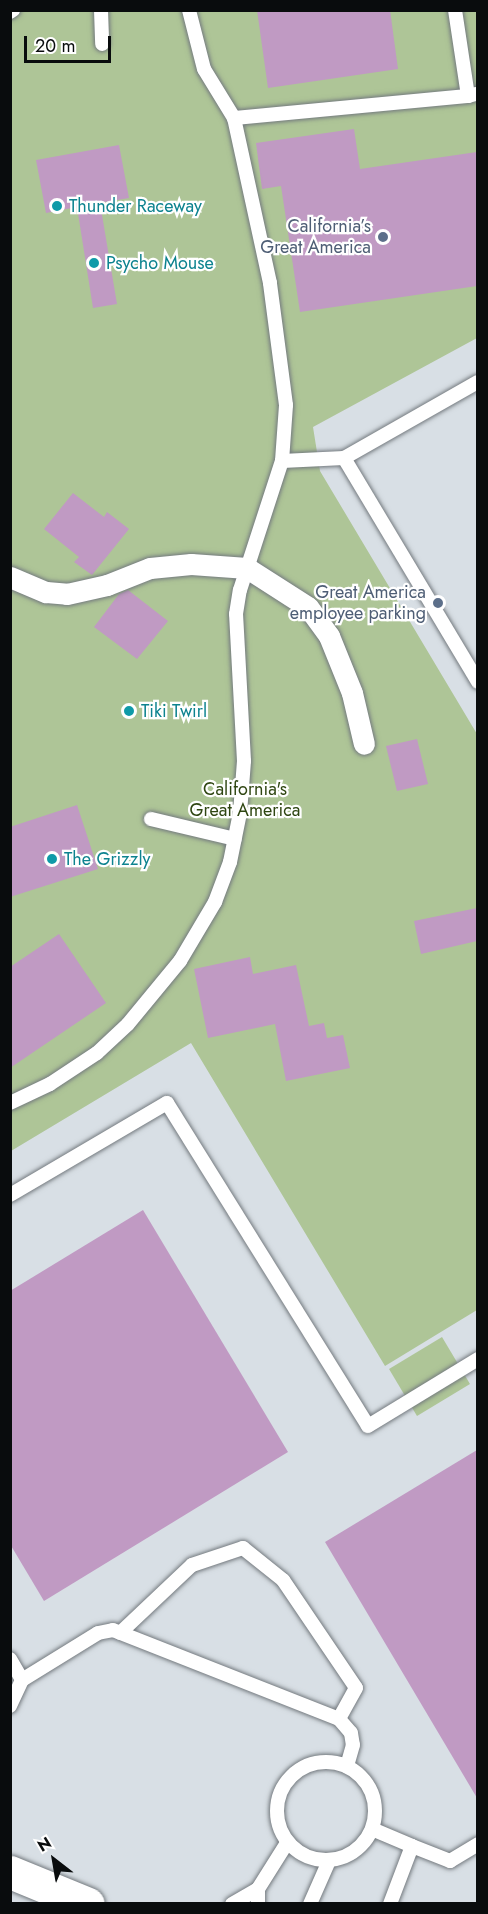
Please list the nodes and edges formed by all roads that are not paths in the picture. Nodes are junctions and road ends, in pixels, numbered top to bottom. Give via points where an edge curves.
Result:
1 (101, 10) edge
2 (189, 10) edge
3 (455, 10) edge
4 (102, 44) dead end
5 (473, 95) edge
6 (234, 118) junction
7 (477, 382) edge
8 (344, 458) junction
9 (282, 461) junction
10 (247, 568) junction
11 (10, 577) edge
12 (477, 682) edge
13 (364, 744) dead end
14 (151, 819) dead end
15 (235, 838) junction
16 (10, 1103) edge
17 (10, 1195) edge
18 (477, 1359) edge
19 (120, 1633) junction
20 (10, 1659) edge
21 (22, 1680) junction
22 (10, 1706) edge
23 (339, 1719) junction
24 (347, 1766) junction
25 (372, 1829) junction
26 (287, 1843) junction
27 (477, 1844) edge
28 (412, 1846) junction
29 (329, 1861) junction
30 (10, 1872) edge
31 (258, 1889) junction
32 (88, 1904) edge
33 (232, 1904) edge
34 (258, 1904) edge
35 (310, 1904) edge
36 (390, 1904) edge

1 - 4 lane
2 - 6 lane via 204,69
3 - 5 lane
5 - 6 lane
6 - 9 lane via 270,283 286,405
7 - 8 lane
8 - 9 lane
8 - 12 lane
9 - 10 lane
10 - 11 street via 191,564 150,568 67,594 46,592
10 - 13 street via 308,607 325,629 344,667
10 - 15 lane via 236,614 244,761
14 - 15 lane
15 - 16 lane via 215,902 180,961 128,1024 97,1053 50,1084
17 - 18 lane via 167,1103 368,1426
19 - 21 lane via 98,1633
19 - 23 lane
19 - 23 lane via 192,1565 243,1548 283,1580 356,1688
20 - 21 lane
21 - 22 lane
23 - 24 lane via 351,1732
24 - 25 lane via 360,1774 374,1799
24 - 26 lane via 318,1762 303,1766 282,1787 276,1816
25 - 28 lane
25 - 29 lane via 355,1851
26 - 29 lane via 306,1856
26 - 31 lane
27 - 28 lane via 450,1861
28 - 36 lane
29 - 35 lane
30 - 32 main road
31 - 33 lane
31 - 34 lane

